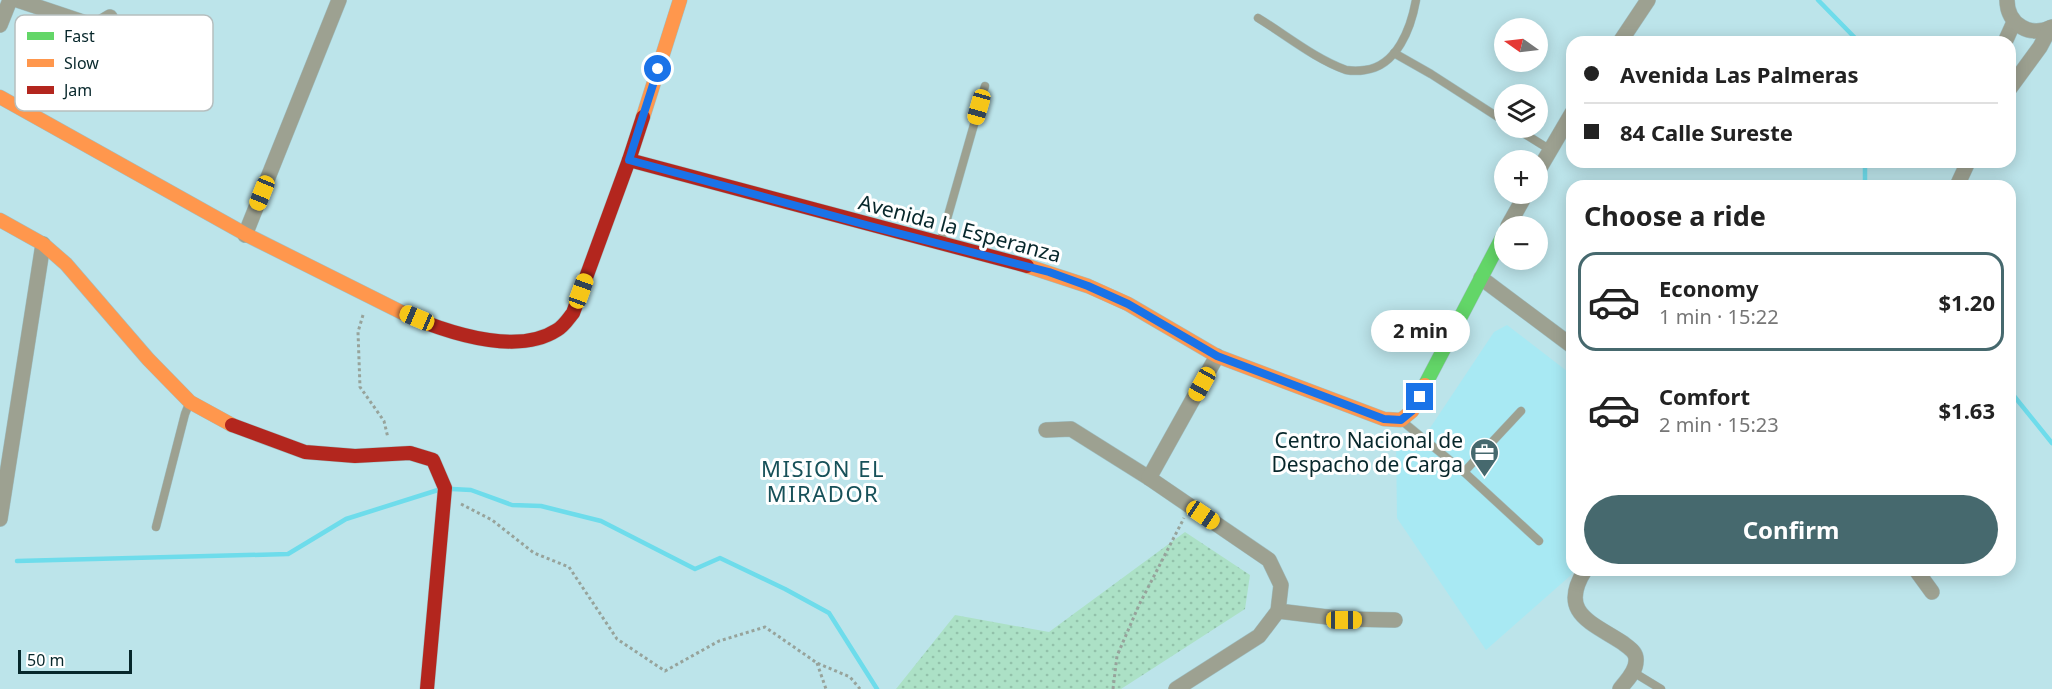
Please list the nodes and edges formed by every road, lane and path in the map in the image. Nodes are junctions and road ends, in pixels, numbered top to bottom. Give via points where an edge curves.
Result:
1 (10, 0) edge
2 (17, 0) edge
3 (339, 0) edge
4 (680, 0) edge
5 (1416, 0) edge
6 (1648, 0) edge
7 (1992, 0) edge
8 (2010, 12) edge
9 (62, 15) edge
10 (1258, 18) dead end
11 (0, 25) edge
12 (2051, 27) edge
13 (1624, 36) edge
14 (2007, 36) edge
15 (1394, 53) junction
16 (2016, 80) edge
17 (985, 86) dead end
18 (0, 97) edge
19 (15, 105) edge
20 (25, 111) edge
21 (1494, 115) edge
22 (1566, 122) edge
23 (1531, 138) edge
24 (1549, 149) joint
25 (629, 160) junction
26 (0, 220) edge
27 (245, 235) junction
28 (43, 244) junction
29 (940, 244) junction
30 (1494, 253) edge
31 (1481, 278) junction
32 (369, 297) junction
33 (1566, 342) edge
34 (1217, 356) junction
35 (190, 402) junction
36 (1521, 411) dead end
37 (1401, 420) junction
38 (1046, 430) dead end
39 (392, 454) junction
40 (1464, 472) junction
41 (1149, 478) junction
42 (444, 495) junction
43 (1187, 504) junction
44 (0, 519) edge
45 (156, 527) dead end
46 (1539, 542) dead end
47 (1581, 576) edge
48 (1920, 576) edge
49 (1932, 592) dead end
50 (1278, 611) junction
51 (1395, 620) dead end
52 (817, 663) junction
53 (1633, 672) junction
54 (427, 689) edge
55 (826, 689) edge
56 (860, 689) edge
57 (1113, 689) edge
58 (1176, 689) edge
59 (1620, 689) edge
60 (1661, 689) edge

1 - 11 street
2 - 9 street
3 - 27 street
4 - 25 street
5 - 15 lane via 1406,36
6 - 13 street
7 - 8 street
8 - 12 street via 2022,28 2041,31
8 - 14 street
10 - 15 lane via 1348,70 1376,69
12 - 16 street
15 - 21 lane
17 - 29 lane
18 - 19 street
20 - 27 street
22 - 24 street
23 - 24 lane
25 - 29 street, Avenida la Esperanza
25 - 32 street via 573,313 558,330 513,340 487,340 438,327
26 - 28 street
27 - 32 street
28 - 35 street via 66,264
28 - 44 street
29 - 34 street, Avenida la Esperanza via 1088,286 1128,304
30 - 31 street
31 - 33 street
31 - 37 street via 1420,397
32 - 39 path via 358,332 360,387 384,421
34 - 37 street, Avenida la Esperanza via 1384,419
34 - 41 street
35 - 39 street via 239,429 305,452
35 - 45 lane
36 - 40 lane
37 - 40 lane
38 - 41 street via 1071,429
39 - 42 street via 410,453 433,460 445,488
40 - 46 lane
41 - 43 street
42 - 52 path via 492,520 534,553 569,567 617,639 665,671 719,641 765,627
42 - 54 street
43 - 50 street via 1269,560 1281,585
43 - 57 path via 1184,519 1117,656
47 - 53 street via 1573,595 1575,606 1583,617 1636,654
48 - 49 street
50 - 51 street via 1344,620
50 - 58 street via 1259,636
52 - 55 path
52 - 56 path via 850,677
53 - 59 street
53 - 60 lane

